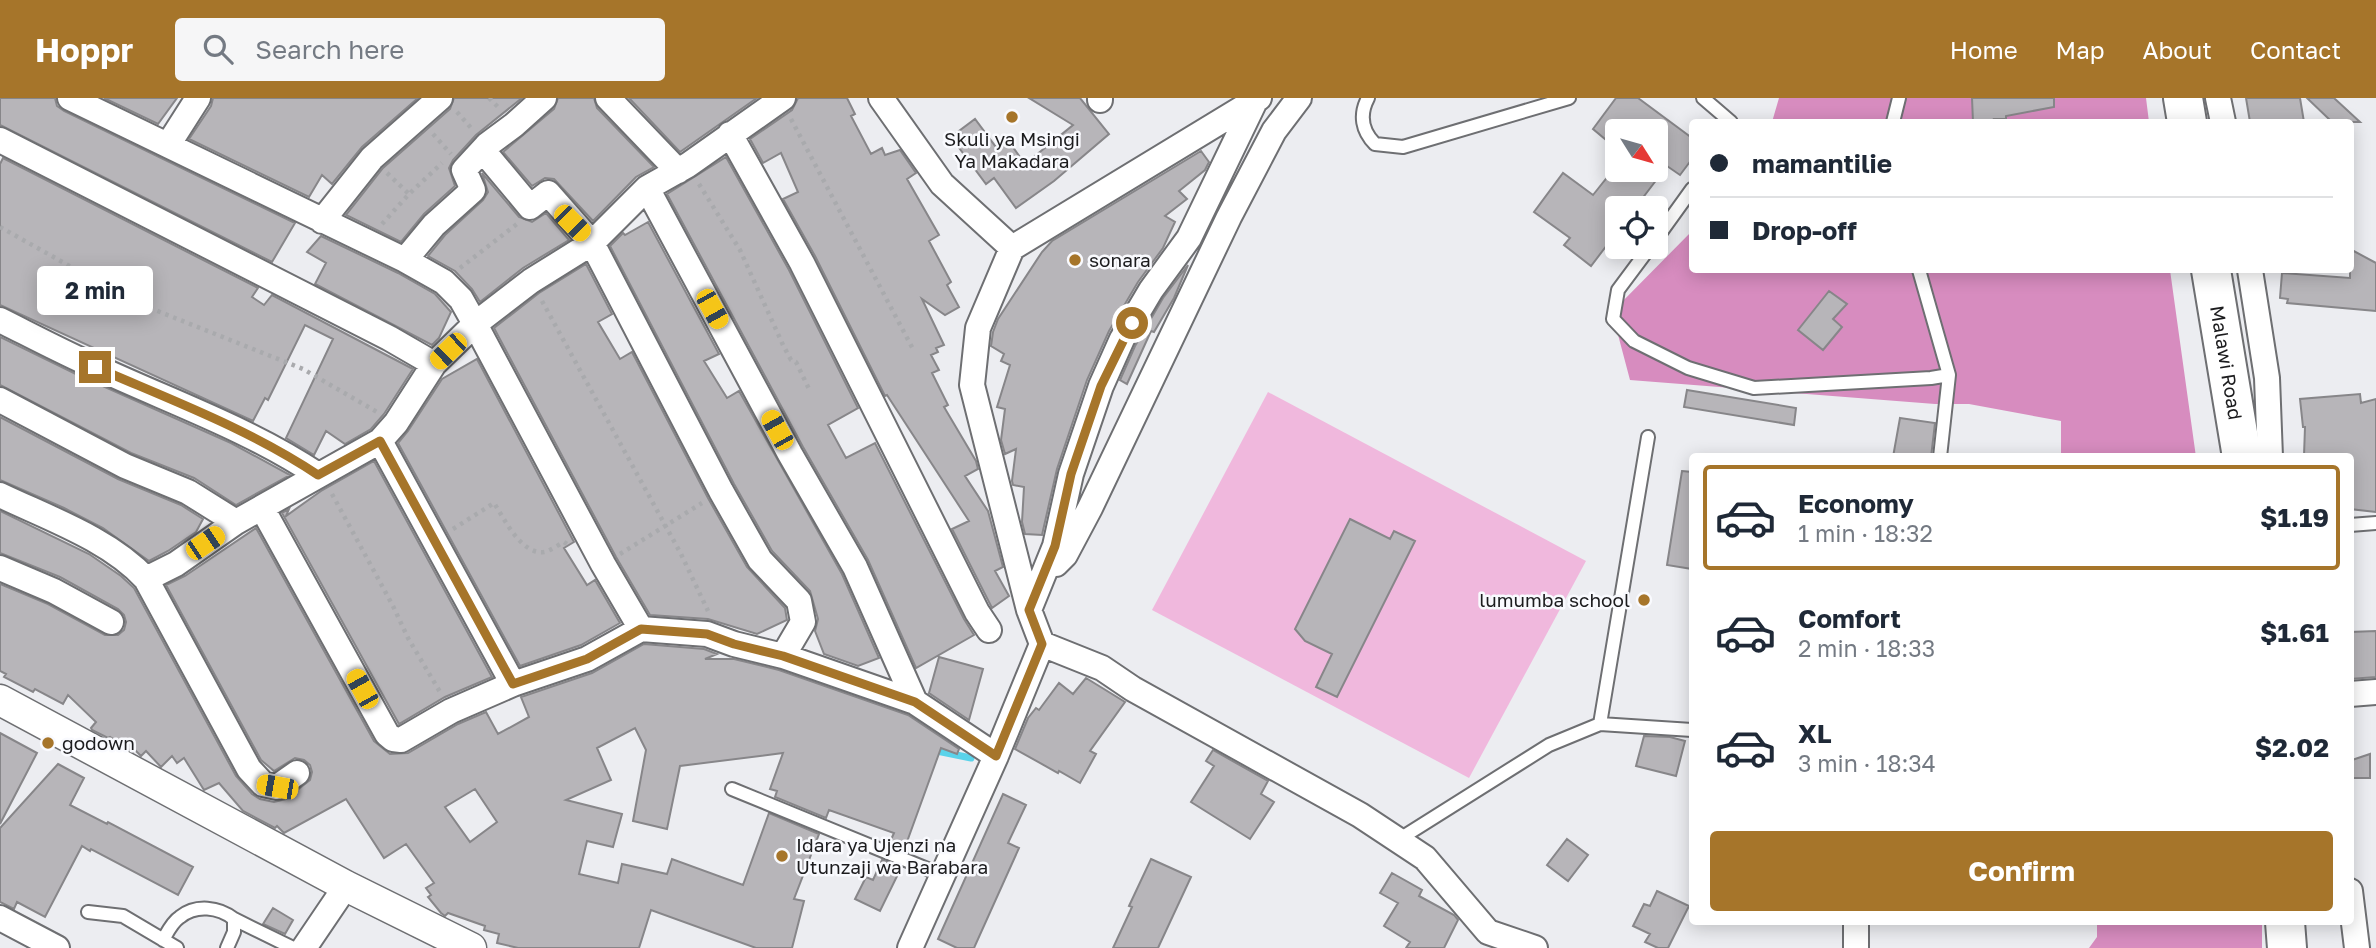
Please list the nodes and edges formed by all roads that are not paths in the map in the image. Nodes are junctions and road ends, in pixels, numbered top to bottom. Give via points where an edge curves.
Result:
1 (71, 98) edge
2 (198, 98) edge
3 (544, 98) edge
4 (608, 98) edge
5 (881, 98) edge
6 (1299, 98) edge
7 (1368, 98) edge
8 (1569, 98) edge
9 (1703, 98) edge
10 (1899, 98) edge
11 (2183, 98) edge
12 (2218, 98) edge
13 (782, 99) edge
14 (1257, 99) edge
15 (447, 103) edge
16 (1728, 119) edge
17 (1894, 119) edge
18 (2186, 119) edge
19 (2222, 119) edge
20 (730, 135) junction
21 (0, 140) edge
22 (168, 145) junction
23 (487, 145) junction
24 (683, 168) junction
25 (647, 188) junction
26 (1689, 193) edge
27 (322, 221) junction
28 (1668, 222) edge
29 (592, 243) junction
30 (1012, 248) junction
31 (1641, 259) edge
32 (405, 260) junction
33 (1920, 273) edge
34 (2211, 273) edge
35 (2250, 273) edge
36 (0, 320) edge
37 (475, 324) junction
38 (434, 364) junction
39 (1949, 375) junction
40 (0, 400) edge
41 (388, 432) junction
42 (1648, 437) dead end
43 (1940, 453) edge
44 (2241, 453) edge
45 (2270, 453) edge
46 (320, 474) junction
47 (0, 495) edge
48 (262, 508) junction
49 (236, 522) junction
50 (2376, 523) edge
51 (2354, 525) edge
52 (0, 568) edge
53 (146, 579) junction
54 (1041, 580) junction
55 (1029, 610) junction
56 (111, 622) dead end
57 (641, 629) junction
58 (989, 630) dead end
59 (1042, 644) junction
60 (894, 653) junction
61 (783, 656) junction
62 (513, 684) junction
63 (869, 686) junction
64 (2376, 692) edge
65 (2354, 694) edge
66 (0, 700) edge
67 (915, 702) junction
68 (1600, 724) junction
69 (1689, 730) edge
70 (983, 747) junction
71 (298, 773) dead end
72 (732, 789) dead end
73 (1398, 840) junction
74 (927, 868) junction
75 (346, 886) junction
76 (88, 912) dead end
77 (0, 918) edge
78 (234, 919) junction
79 (2354, 924) edge
80 (1856, 925) edge
81 (2285, 925) edge
82 (163, 940) junction
83 (1489, 940) edge
84 (57, 948) edge
85 (177, 948) edge
86 (227, 948) edge
87 (293, 948) edge
88 (304, 948) edge
89 (471, 948) edge
90 (910, 948) edge
91 (1535, 948) edge
92 (1856, 948) edge
93 (2287, 948) edge
94 (2357, 948) edge

1 - 22 street
2 - 22 street
3 - 23 street
4 - 24 street
5 - 30 street via 942,184
6 - 54 street via 1274,131 1229,217 1084,520 1065,555
7 - 8 lane via 1363,123 1366,135 1375,144 1403,147
9 - 16 lane
10 - 17 lane
11 - 18 main road
12 - 19 street
13 - 20 street
14 - 30 street
14 - 54 street via 1189,238 1122,339 1071,474 1055,546
15 - 27 street via 372,159
20 - 24 street
20 - 58 street via 802,263
21 - 38 street
22 - 27 street
23 - 29 street via 485,153 530,207 548,193
23 - 32 street via 464,170 473,190 434,225
24 - 25 street
25 - 29 street
25 - 60 street via 855,568
26 - 28 lane
27 - 32 street
29 - 37 street
29 - 61 street via 753,549 799,601 803,622
30 - 55 street via 978,328 972,384
31 - 39 lane via 1618,290 1614,319 1634,341 1688,368 1754,388
32 - 37 street via 444,282 461,299
33 - 39 lane
34 - 44 main road, Malawi Road
35 - 45 street via 2267,378
36 - 46 street via 247,434
37 - 38 street
37 - 57 street
38 - 41 street
39 - 43 lane
40 - 49 street via 125,467 188,492
41 - 46 street
41 - 62 street
42 - 68 lane
46 - 48 street
47 - 53 street via 114,551
48 - 49 street
48 - 62 street via 393,739 401,740 451,711
49 - 53 street
50 - 51 lane
52 - 56 street
53 - 71 street via 249,769 263,784 277,787
54 - 55 street
55 - 59 street
57 - 61 street via 707,634
57 - 62 street via 587,659
59 - 70 street
59 - 73 street via 1102,668
60 - 63 street
60 - 67 street
61 - 63 street
63 - 67 street
64 - 65 street
66 - 75 street
67 - 70 street
68 - 69 lane
68 - 73 lane via 1549,746
70 - 74 street
72 - 74 lane
73 - 83 street via 1425,858
74 - 90 street
75 - 88 street
75 - 89 street
76 - 82 lane via 123,916
77 - 84 street
78 - 82 lane via 203,908 181,915
78 - 86 lane
78 - 87 lane
79 - 94 street
80 - 92 street
81 - 93 main road
82 - 85 lane
83 - 91 street

